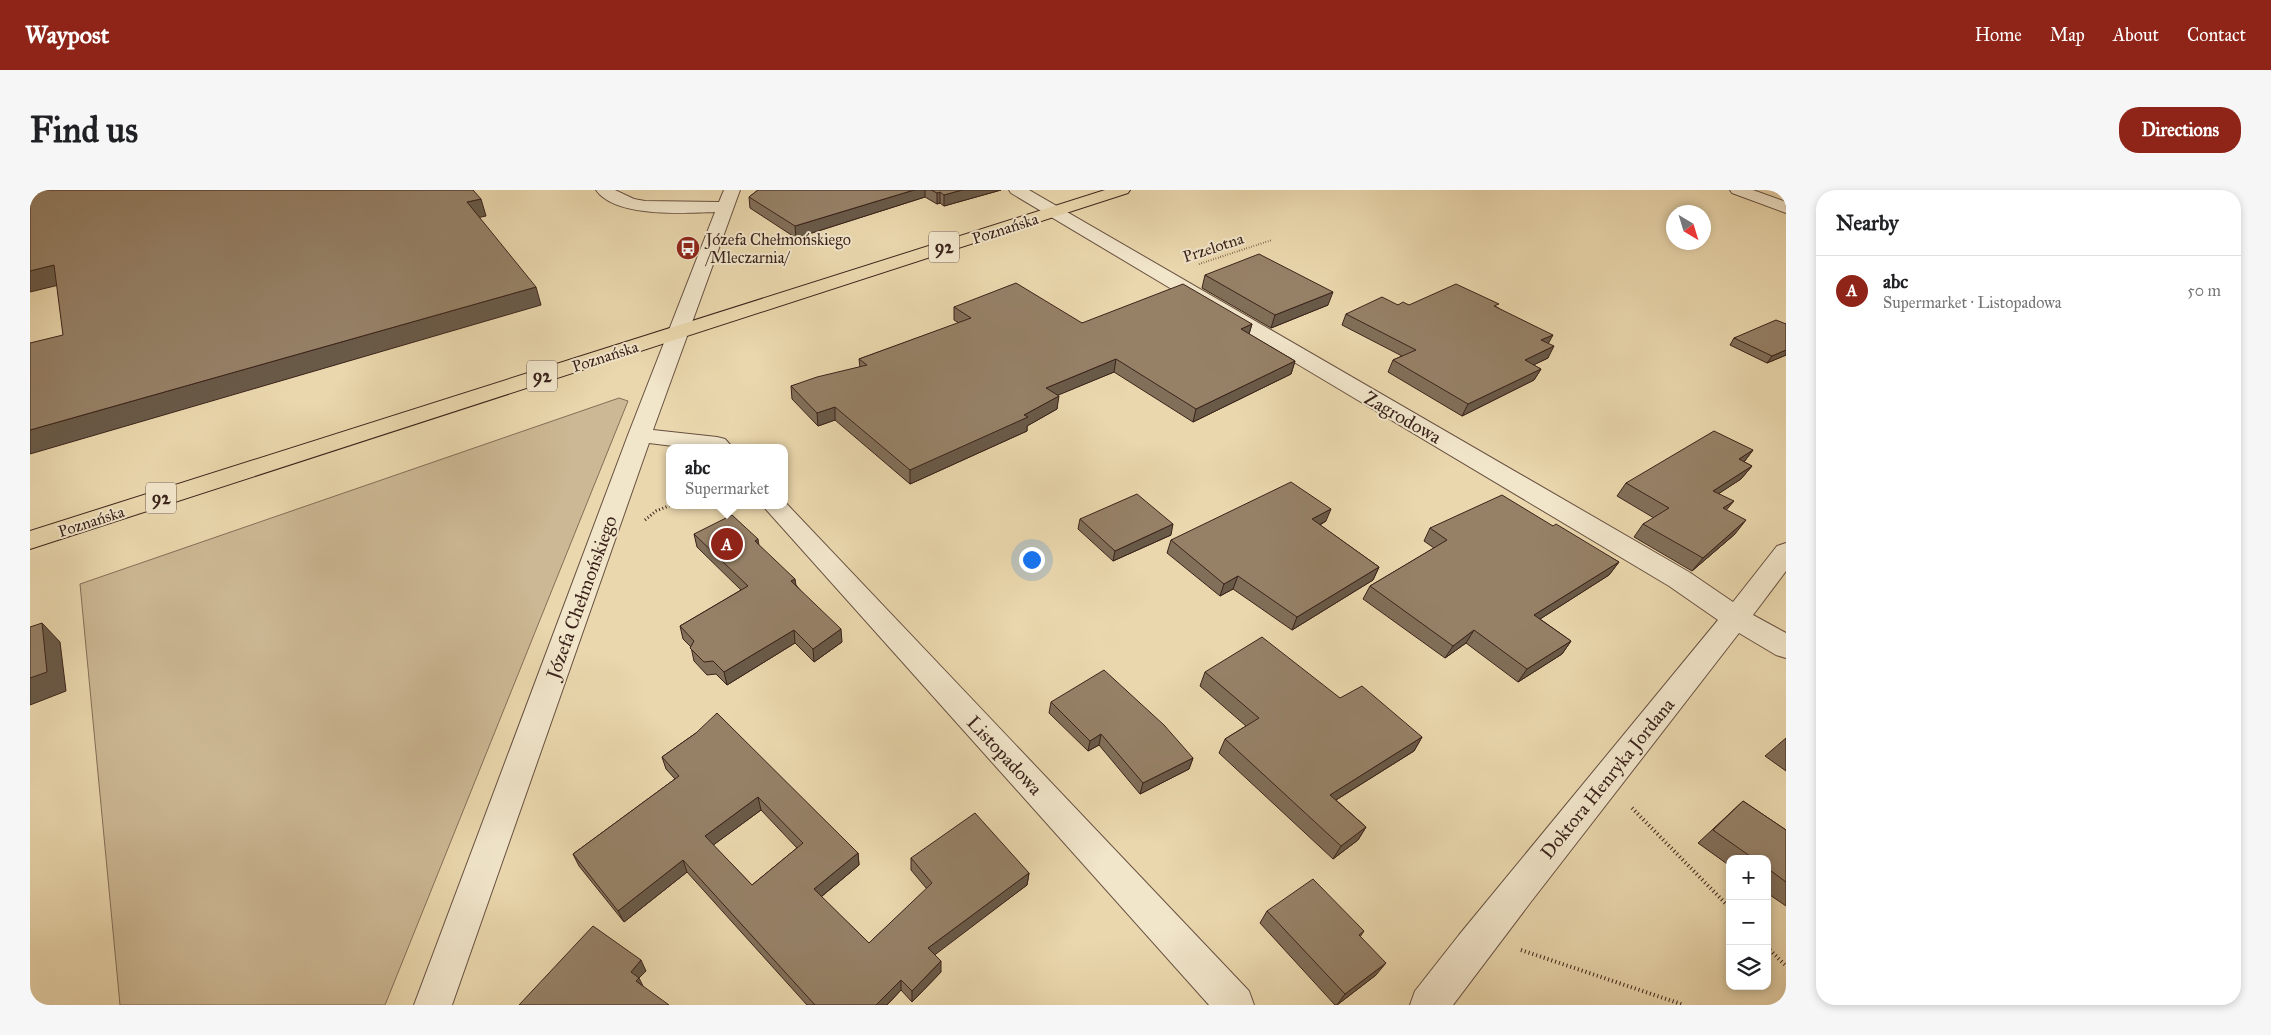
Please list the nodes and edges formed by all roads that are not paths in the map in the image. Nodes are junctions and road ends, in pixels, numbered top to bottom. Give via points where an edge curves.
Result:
1 (604, 190) edge
2 (1017, 190) edge
3 (1122, 190) edge
4 (1738, 190) edge
5 (729, 199) edge
6 (1786, 208) edge
7 (1054, 212) junction
8 (678, 333) junction
9 (640, 435) junction
10 (717, 444) edge
11 (778, 509) edge
12 (30, 540) edge
13 (1786, 552) edge
14 (1736, 618) junction
15 (1786, 648) edge
16 (433, 1005) edge
17 (1235, 1005) edge
18 (1429, 1005) edge

1 - 5 street via 626,203 644,206
2 - 7 street, Zagrodowa
3 - 7 main road, Poznańska / 92
4 - 6 street
5 - 8 street, Józefa Chełmońskiego
7 - 8 main road, Poznańska / 92
7 - 14 street, Zagrodowa via 1670,574
8 - 9 street, Józefa Chełmońskiego
8 - 12 main road, Poznańska / 92
9 - 10 street
9 - 16 street, Józefa Chełmońskiego
11 - 17 street, Listopadowa
13 - 14 street, Doktora Henryka Jordana
14 - 15 street, Zagrodowa
14 - 18 street, Doktora Henryka Jordana via 1480,936

